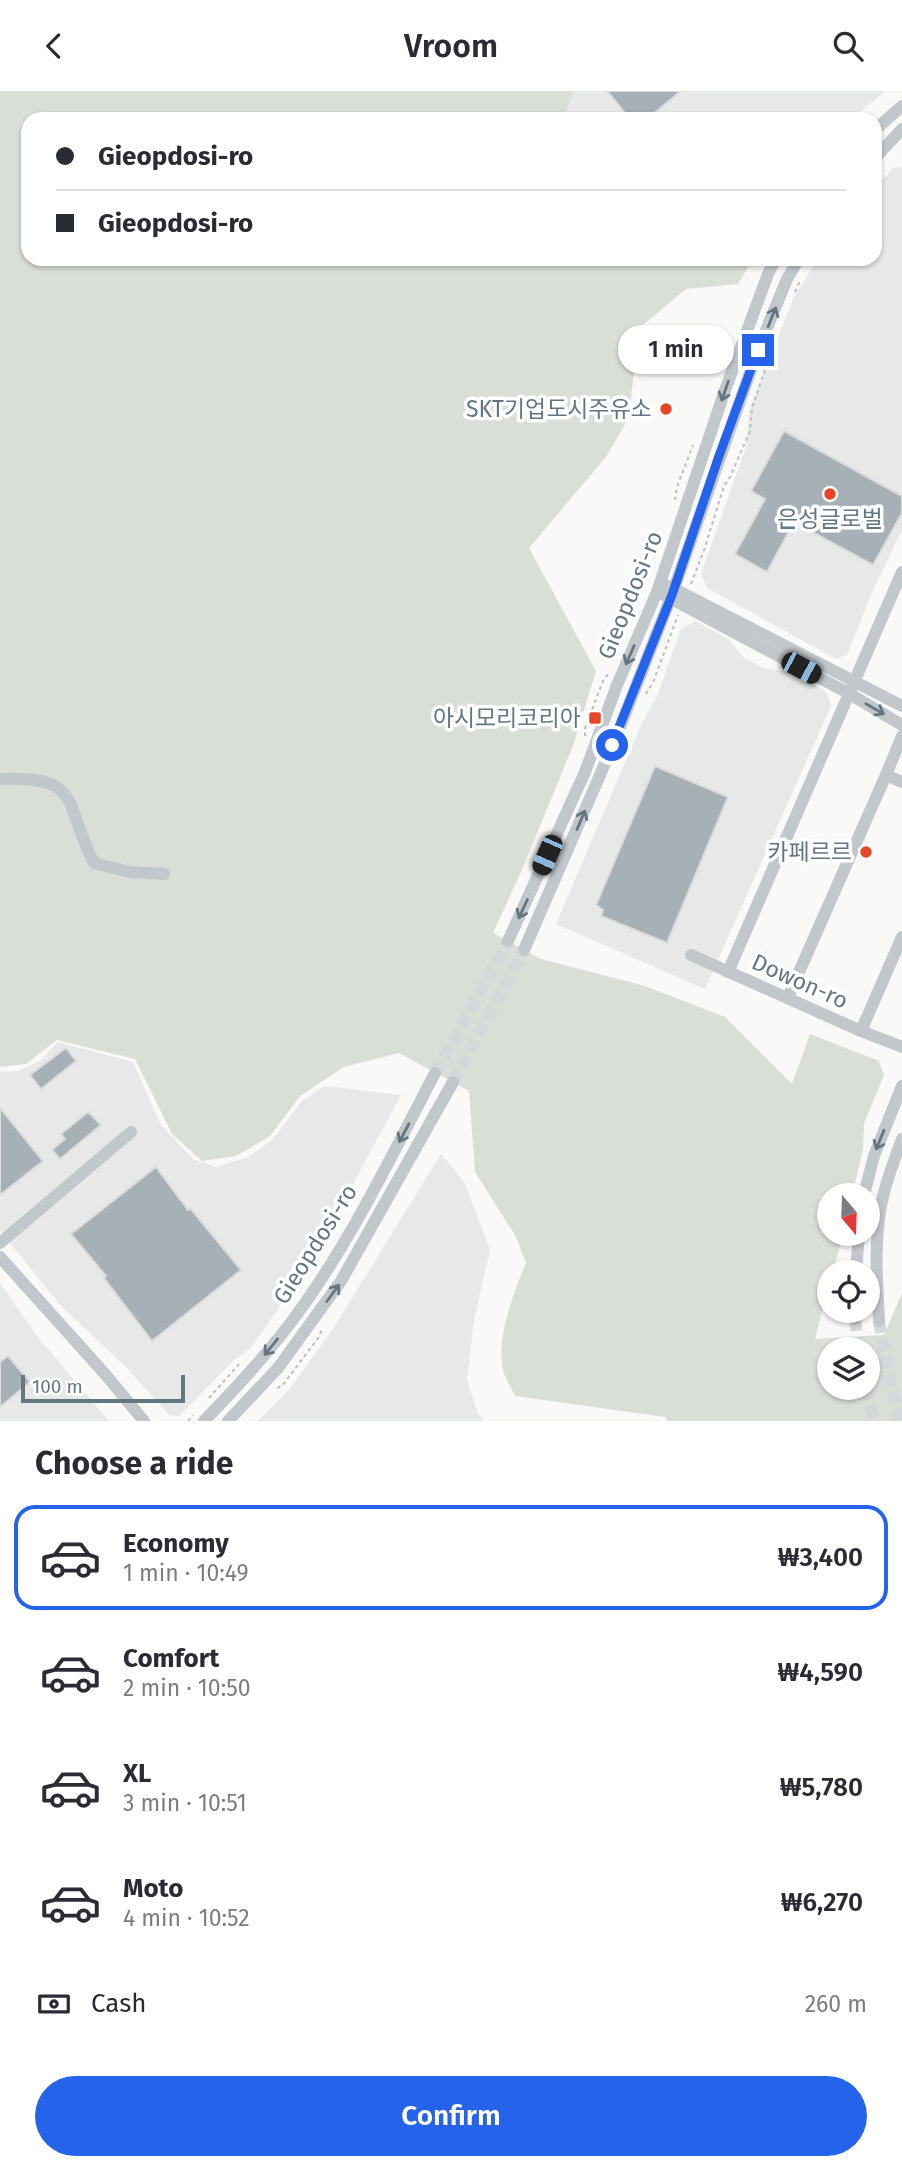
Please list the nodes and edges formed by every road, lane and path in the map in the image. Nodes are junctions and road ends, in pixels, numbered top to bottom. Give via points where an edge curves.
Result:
1 (900, 112) edge
2 (882, 124) edge
3 (902, 129) edge
4 (882, 150) edge
5 (772, 266) edge
6 (795, 266) edge
7 (803, 276) dead end
8 (792, 299) dead end
9 (773, 347) dead end
10 (902, 572) edge
11 (692, 582) dead end
12 (659, 587) junction
13 (672, 593) junction
14 (851, 687) junction
15 (902, 706) edge
16 (902, 725) edge
17 (902, 736) edge
18 (886, 775) junction
19 (0, 779) edge
20 (902, 782) edge
21 (164, 874) dead end
22 (902, 937) edge
23 (508, 941) tunnel mouth
24 (524, 950) tunnel mouth
25 (691, 955) dead end
26 (728, 972) junction
27 (788, 997) junction
28 (861, 1031) junction
29 (902, 1047) edge
30 (435, 1073) tunnel mouth
31 (453, 1082) tunnel mouth
32 (902, 1086) edge
33 (131, 1132) dead end
34 (902, 1139) edge
35 (867, 1183) edge
36 (0, 1243) edge
37 (0, 1258) edge
38 (878, 1260) edge
39 (244, 1361) dead end
40 (204, 1403) dead end
41 (200, 1416) edge
42 (144, 1421) edge
43 (188, 1421) edge
44 (228, 1421) edge

1 - 2 street
3 - 4 street
5 -> 12 street, Gieopdosi-ro
13 -> 6 street, Gieopdosi-ro via 758,350
7 - 8 path
9 - 11 path via 752,408 750,431 724,486
10 - 14 street, Dowon-ro
12 - 13 street
12 -> 23 street, Gieopdosi-ro via 585,772
13 - 14 street
24 -> 13 street, Gieopdosi-ro
14 - 15 street
14 -> 16 street
14 - 26 street, Dowon-ro
17 - 18 street
18 - 20 street
18 - 27 street
19 - 21 street via 48,781 63,790 94,863
22 - 28 street
25 - 26 street
26 - 27 street, Dowon-ro
27 - 28 street, Dowon-ro
28 - 29 street, Dowon-ro
30 -> 41 street, Gieopdosi-ro via 374,1189 292,1321 244,1379
44 -> 31 street, Gieopdosi-ro via 278,1368 341,1281
32 -> 35 street
33 - 36 street
34 - 38 street via 881,1207
37 - 42 street
39 - 40 path
41 - 43 path

